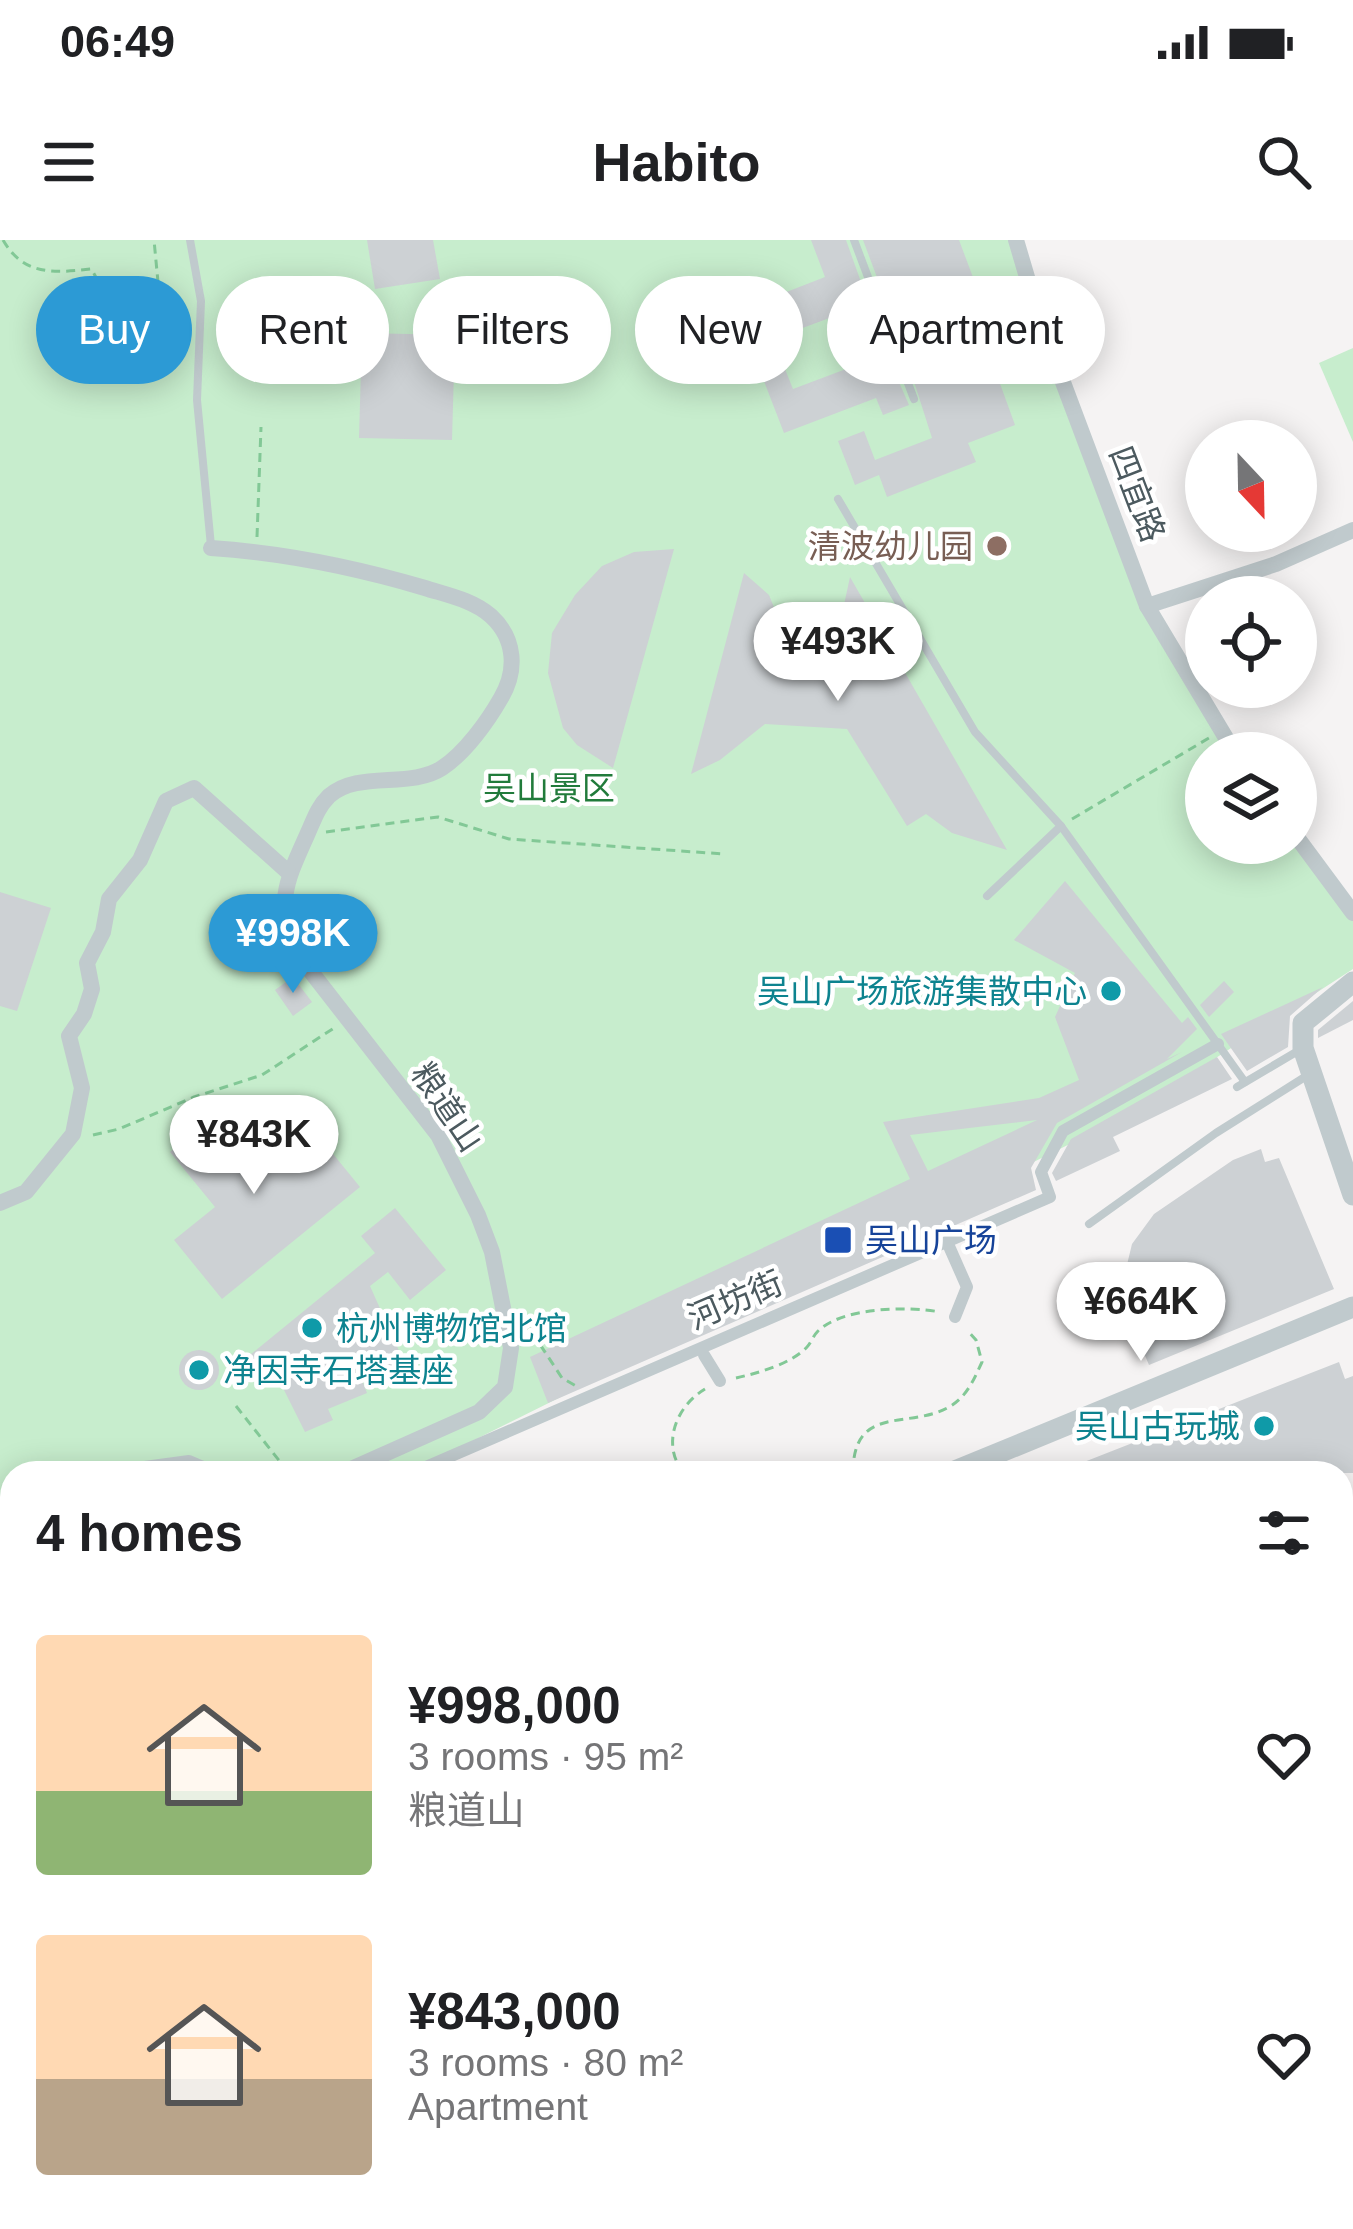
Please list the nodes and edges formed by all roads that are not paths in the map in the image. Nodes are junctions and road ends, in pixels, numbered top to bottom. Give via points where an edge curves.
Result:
1 (190, 240) edge
2 (854, 240) edge
3 (1016, 240) edge
4 (914, 399) dead end
5 (838, 500) dead end
6 (1353, 530) edge
7 (211, 548) joint
8 (1147, 606) junction
9 (1219, 732) edge
10 (1060, 826) junction
11 (1316, 864) edge
12 (288, 872) junction
13 (987, 896) dead end
14 (1353, 914) edge
15 (1353, 982) edge
16 (1218, 1045) junction
17 (1303, 1048) junction
18 (1310, 1074) junction
19 (1345, 1146) edge
20 (1353, 1195) edge
21 (0, 1203) edge
22 (1089, 1224) dead end
23 (948, 1244) junction
24 (1353, 1307) edge
25 (955, 1317) road end
26 (704, 1355) dead end
27 (720, 1381) road end
28 (369, 1461) edge
29 (440, 1461) edge
30 (979, 1461) edge

1 - 7 lane via 201,301 196,400
2 - 4 lane
3 - 8 street, 四宜路
5 - 10 lane via 975,733
6 - 8 street
7 - 12 street, 粮道山 via 365,571 476,604 494,618 514,657 498,703 442,769 334,792 317,809
8 - 9 street, 四宜路
10 - 13 lane
10 - 16 lane
11 - 14 street
12 - 21 street via 194,788 166,800 140,860 110,899 87,963 92,989 69,1036 82,1088 73,1134 26,1192
12 - 28 street, 粮道山 via 283,905 298,955 438,1135 492,1252 511,1348 505,1387 479,1412
15 - 17 street via 1303,1023
16 - 17 lane via 1241,1084
16 - 23 street, 河坊街 via 1064,1131 1041,1172 1050,1197
17 - 18 street
18 - 19 street
18 - 22 lane
19 - 20 street
23 - 25 street via 967,1287
23 - 29 street, 河坊街
24 - 30 street
26 - 27 street

